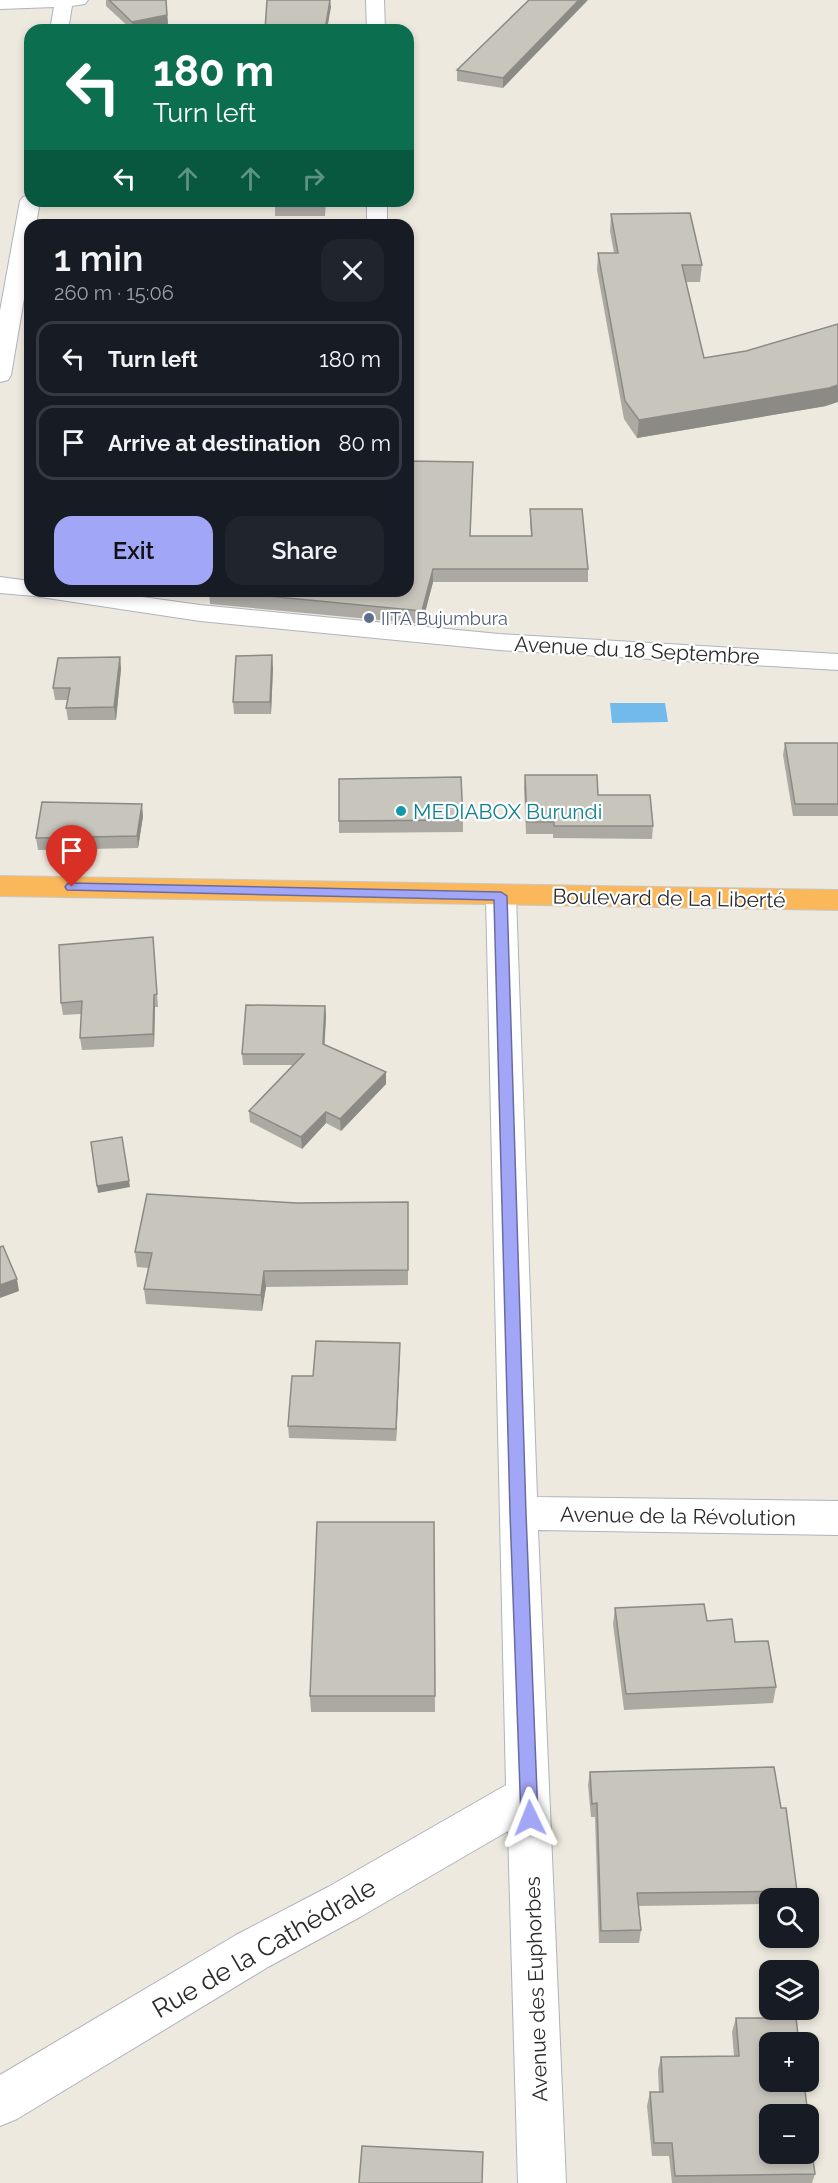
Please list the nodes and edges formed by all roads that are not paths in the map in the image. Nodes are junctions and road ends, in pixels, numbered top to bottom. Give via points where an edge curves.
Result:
1 (375, 0) edge
2 (69, 1) edge
3 (0, 4) edge
4 (60, 24) edge
5 (376, 24) edge
6 (0, 252) edge
7 (24, 252) edge
8 (24, 261) edge
9 (0, 375) edge
10 (0, 585) edge
11 (24, 588) edge
12 (87, 597) edge
13 (838, 662) edge
14 (0, 886) edge
15 (501, 896) junction
16 (838, 900) edge
17 (518, 1513) junction
18 (838, 1518) edge
19 (529, 1795) junction
20 (0, 2102) edge
21 (542, 2183) edge

1 - 5 street
2 - 3 street
2 - 4 street
6 - 7 street
8 - 9 street
10 - 11 street
12 - 13 street, Avenue du 18 Septembre via 200,613 499,642
14 - 15 highway
15 - 16 highway, Boulevard de La Liberté
15 - 17 street, Avenue des Euphorbes
17 - 18 street, Avenue de la Révolution
17 - 19 street, Avenue des Euphorbes
19 - 20 street, Rue de la Cathédrale via 252,1951
19 - 21 street, Avenue des Euphorbes

